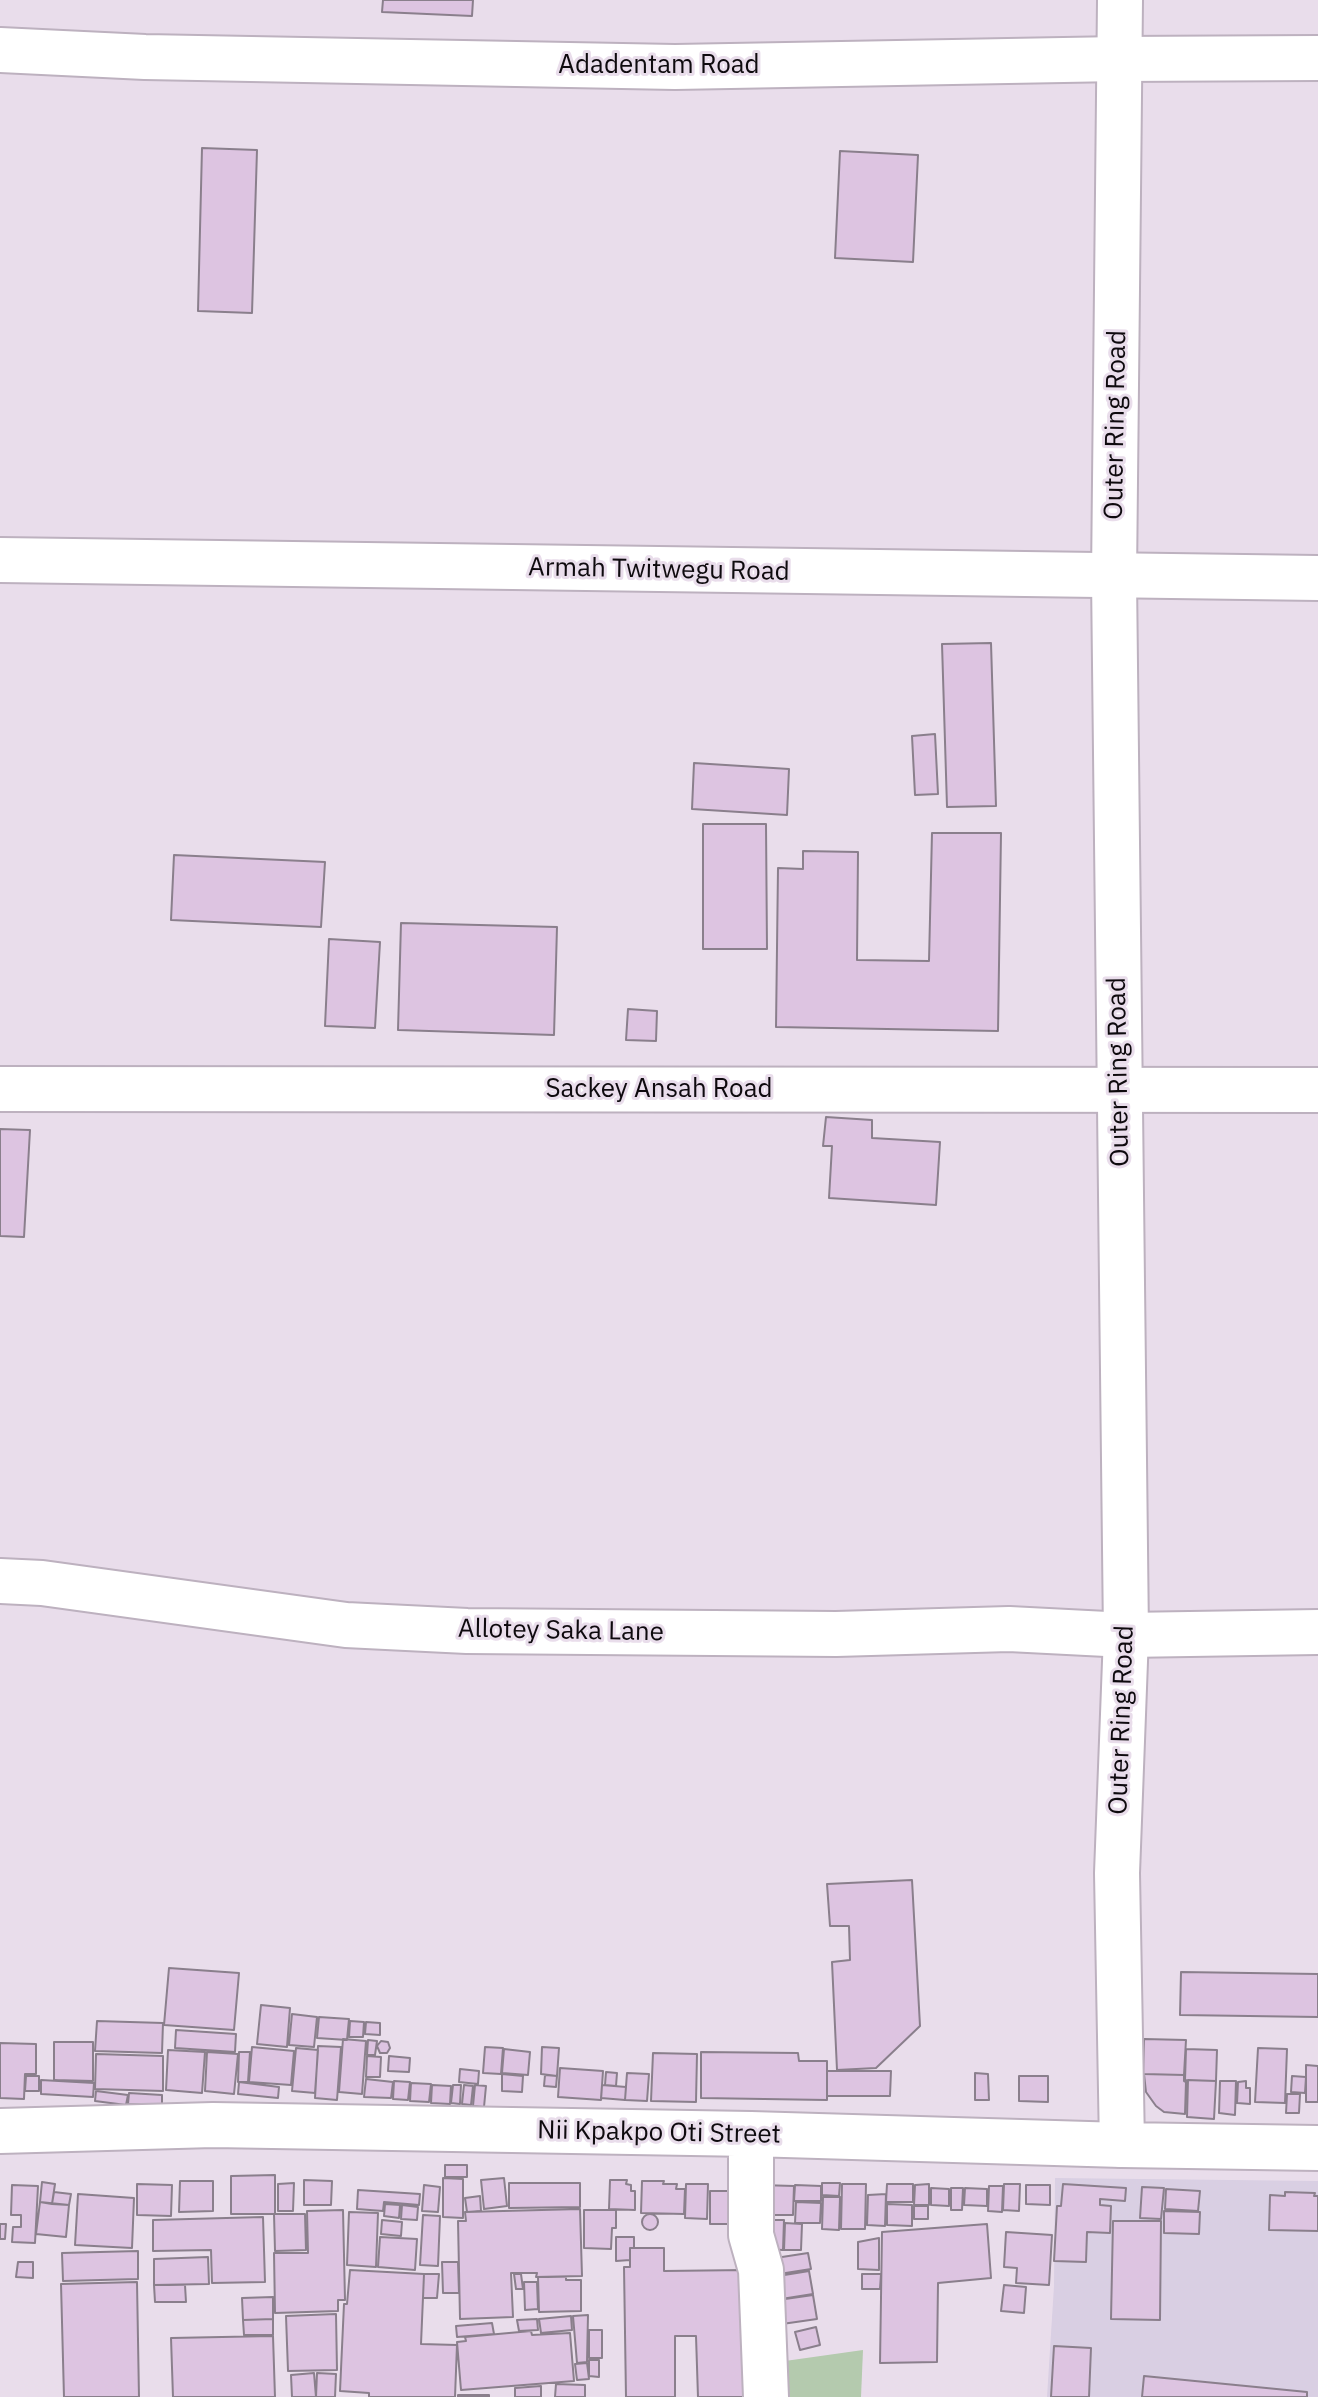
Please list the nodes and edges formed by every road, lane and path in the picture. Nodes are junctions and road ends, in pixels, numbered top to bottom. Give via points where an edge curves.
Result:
1 (1120, 0) edge
2 (0, 50) edge
3 (1318, 58) edge
4 (1119, 59) junction
5 (0, 560) edge
6 (1114, 577) junction
7 (1318, 578) edge
8 (0, 1089) edge
9 (1118, 1089) junction
10 (1318, 1090) edge
11 (0, 1581) edge
12 (1318, 1632) edge
13 (1126, 1635) junction
14 (0, 2131) edge
15 (751, 2134) junction
16 (1122, 2145) junction
17 (1318, 2148) edge
18 (766, 2397) edge

1 - 4 street, Outer Ring Road
2 - 4 street, Adadentam Road via 675,67
3 - 4 street, Adadentam Road
4 - 6 street, Outer Ring Road
5 - 6 street, Armah Twitwegu Road
6 - 7 street, Armah Twitwegu Road
6 - 9 street, Outer Ring Road
8 - 9 street, Sackey Ansah Road
9 - 10 street, Sackey Ansah Road
9 - 13 street, Outer Ring Road
11 - 13 street, Allotey Saka Lane via 346,1625 437,1630 836,1634 1009,1629
12 - 13 street, Allotey Saka Lane
13 - 16 street, Outer Ring Road via 1117,1873
14 - 15 street, Nii Kpakpo Oti Street via 213,2125
15 - 16 street, Nii Kpakpo Oti Street
15 - 18 street via 751,2235 761,2270
16 - 17 street, Nii Kpakpo Oti Street

